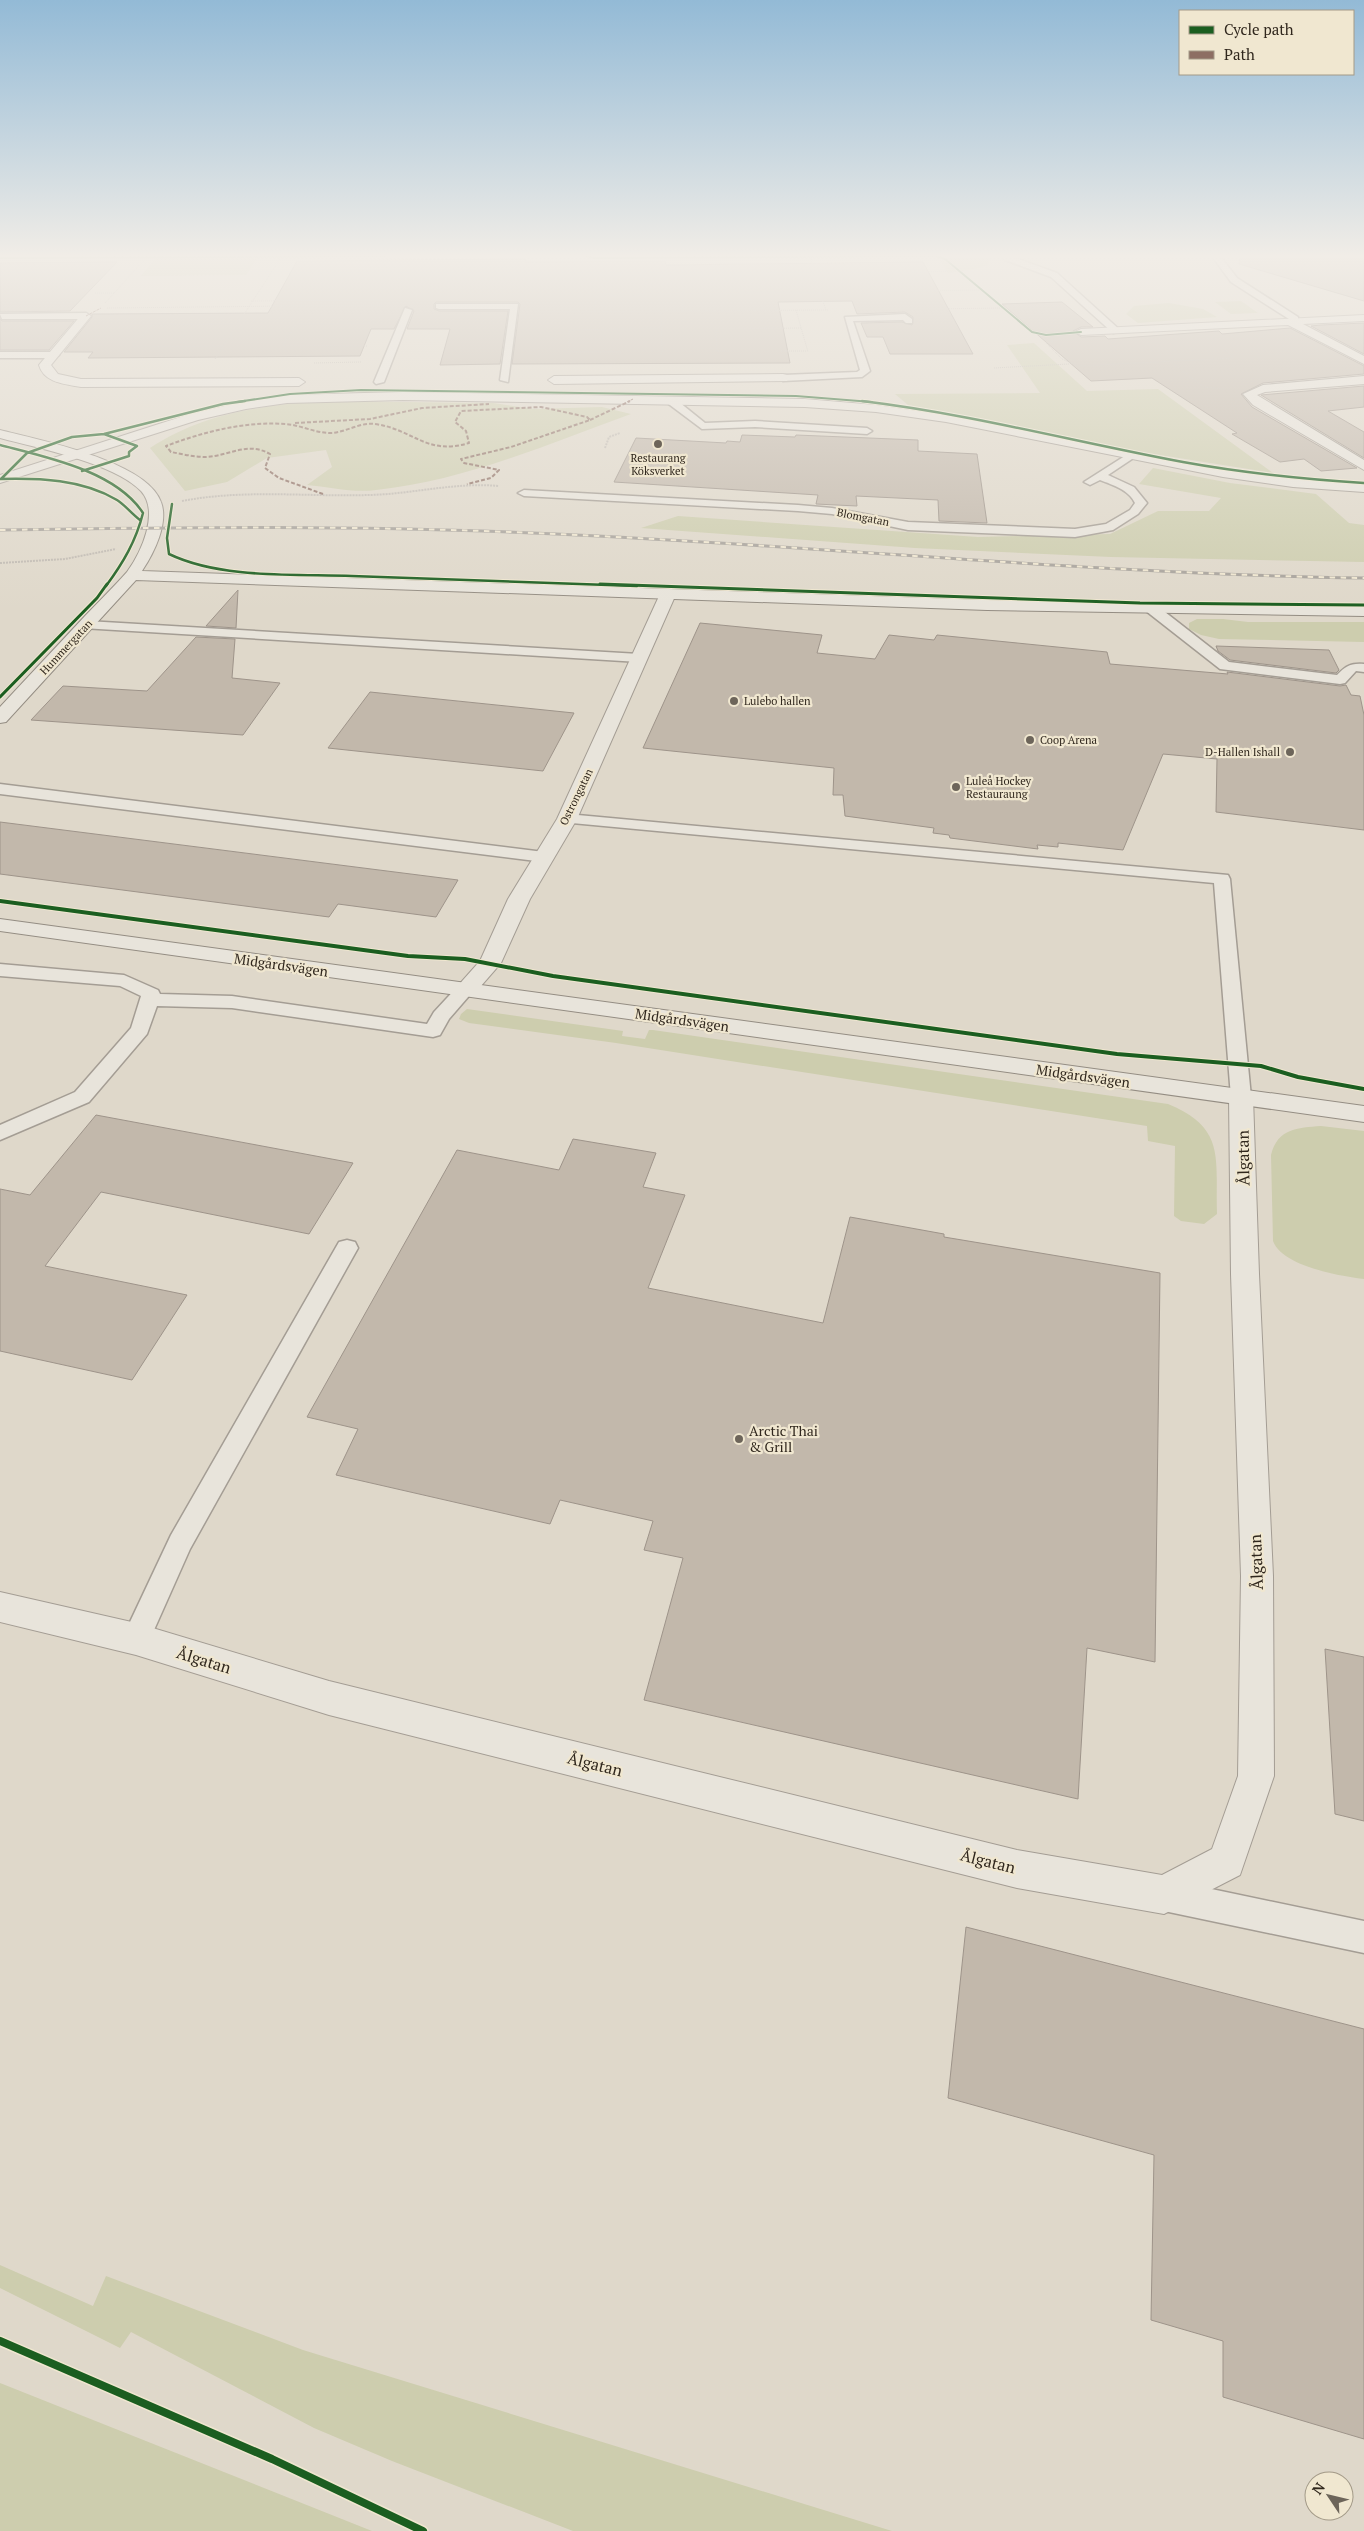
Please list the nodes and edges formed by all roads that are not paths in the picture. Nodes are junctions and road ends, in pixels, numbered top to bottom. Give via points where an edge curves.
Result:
1 (51, 374) edge
2 (382, 374) edge
3 (506, 374) edge
4 (860, 374) edge
5 (666, 377) junction
6 (783, 378) joint
7 (505, 380) junction
8 (524, 380) dead end
9 (542, 380) dead end
10 (1364, 380) edge
11 (379, 382) junction
12 (670, 400) junction
13 (867, 431) dead end
14 (0, 434) edge
15 (77, 455) junction
16 (1128, 457) junction
17 (1364, 466) edge
18 (1100, 476) junction
19 (0, 479) edge
20 (1089, 483) dead end
21 (1364, 488) edge
22 (524, 493) road end
23 (132, 576) junction
24 (668, 594) junction
25 (1151, 608) junction
26 (1364, 611) edge
27 (87, 625) junction
28 (639, 658) junction
29 (1364, 668) edge
30 (0, 718) edge
31 (0, 789) edge
32 (567, 819) junction
33 (544, 857) junction
34 (0, 925) edge
35 (0, 970) edge
36 (466, 989) junction
37 (149, 1000) junction
38 (1241, 1097) junction
39 (1364, 1114) edge
40 (0, 1133) edge
41 (347, 1248) dead end
42 (0, 1606) edge
43 (136, 1639) junction
44 (1164, 1895) junction
45 (1364, 1938) edge

1 - 11 street via 81,383
2 - 11 lane
3 - 7 lane
4 - 6 lane
5 - 6 street
5 - 9 street
5 - 12 street
7 - 8 street
7 - 11 street
10 - 17 street via 1252,391 1250,397
12 - 13 lane via 702,426 755,424
12 - 15 street via 358,395 287,399 194,416
12 - 16 street via 863,406 988,426
14 - 15 street, Hummergatan
15 - 19 street
15 - 23 street, Hummergatan via 119,471 150,492 155,501 149,545
16 - 18 lane
16 - 21 street via 1276,482
18 - 20 lane
18 - 22 lane, Blomgatan via 1127,488 1139,496 1141,503 1134,512 1109,527 1075,533 908,526 832,511 798,508
23 - 24 street
23 - 27 street, Hummergatan
24 - 25 street
24 - 28 street, Ostrongatan
25 - 26 street
25 - 29 lane via 1225,666 1340,680 1353,667
27 - 28 lane
27 - 30 street, Hummergatan
28 - 32 street, Ostrongatan
31 - 33 lane
32 - 33 street, Ostrongatan
32 - 38 lane via 1222,879
33 - 36 street, Ostrongatan via 519,899 490,963
34 - 36 street, Midgårdsvägen
35 - 37 lane via 124,980 151,994
36 - 37 lane via 441,1016 433,1031 232,1002
36 - 38 street, Midgårdsvägen
37 - 40 lane via 140,1030 82,1097
38 - 39 street, Midgårdsvägen
38 - 44 street, Ålgatan via 1257,1576 1256,1776 1227,1862
41 - 43 lane via 180,1543
42 - 43 street, Ålgatan
43 - 44 street, Ålgatan via 358,1706 1017,1869
44 - 45 lane

